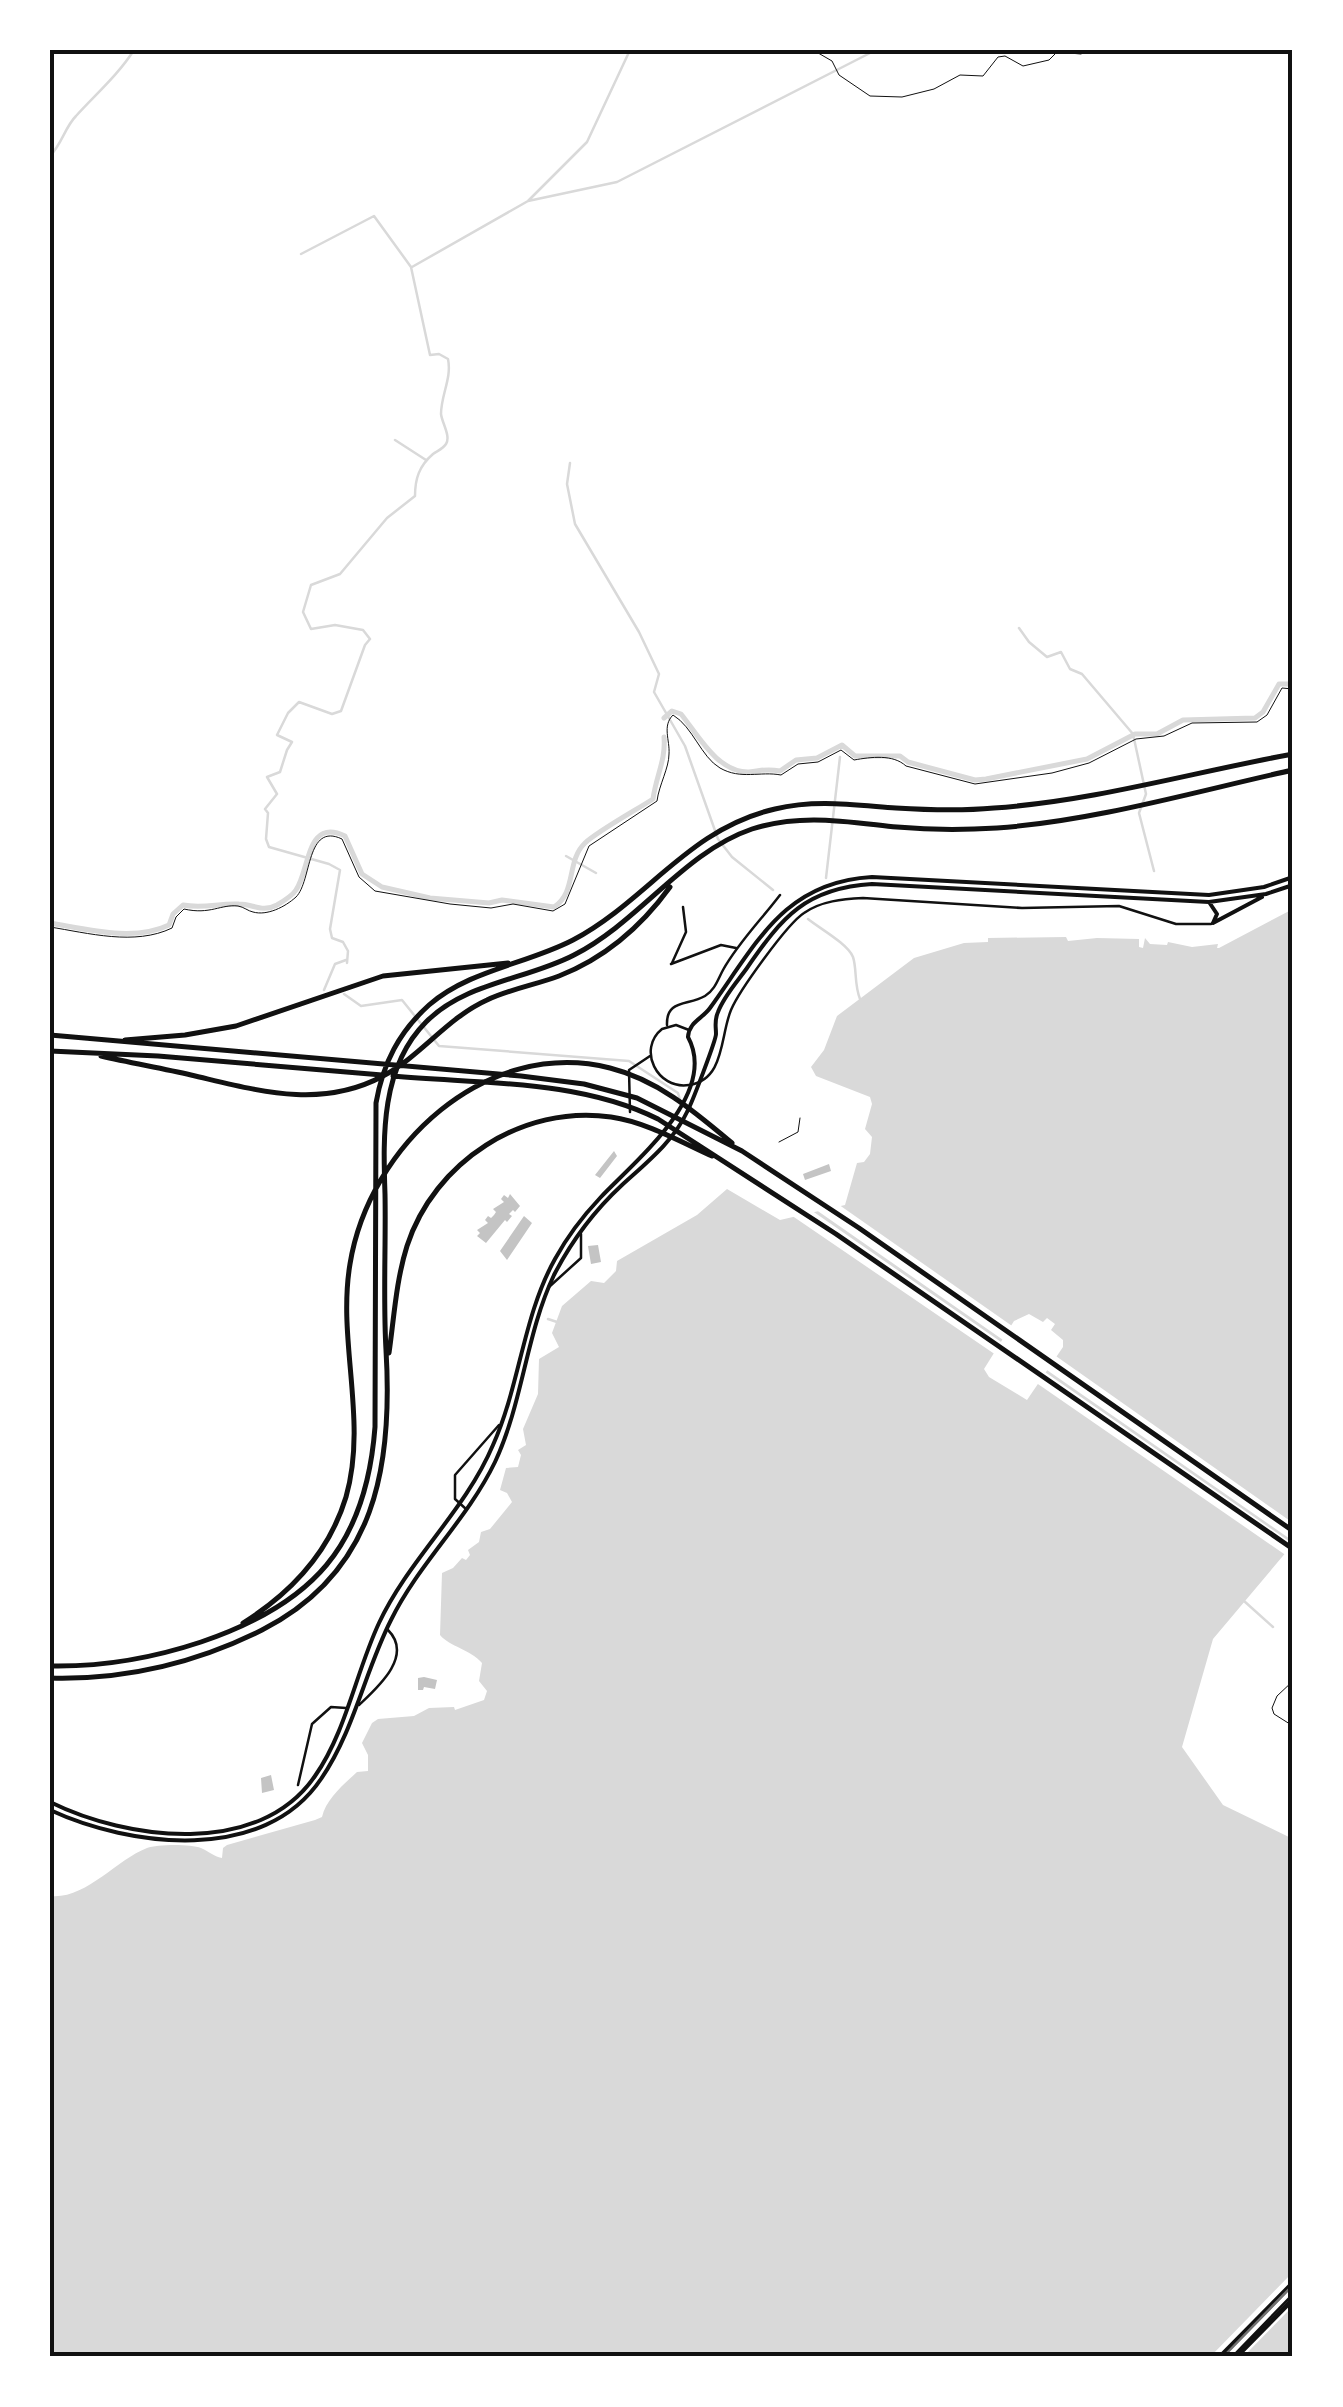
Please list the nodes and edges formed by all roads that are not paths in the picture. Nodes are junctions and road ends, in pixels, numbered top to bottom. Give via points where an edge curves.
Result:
1 (1293, 689) edge
2 (1293, 754) edge
3 (1293, 770) edge
4 (1293, 877) edge
5 (1293, 885) edge
6 (1266, 894) junction
7 (780, 895) dead end
8 (657, 899) junction
9 (1210, 902) junction
10 (683, 907) dead end
11 (1213, 923) junction
12 (50, 927) edge
13 (737, 949) junction
14 (512, 963) junction
15 (698, 1020) junction
16 (668, 1026) junction
17 (714, 1027) junction
18 (689, 1030) junction
19 (50, 1035) edge
20 (112, 1040) junction
21 (712, 1044) junction
22 (699, 1048) junction
23 (50, 1051) edge
24 (83, 1052) junction
25 (650, 1056) junction
26 (630, 1112) dead end
27 (800, 1118) dead end
28 (779, 1142) dead end
29 (742, 1151) junction
30 (728, 1164) junction
31 (580, 1232) junction
32 (549, 1287) junction
33 (388, 1361) junction
34 (502, 1422) junction
35 (460, 1506) junction
36 (467, 1510) junction
37 (1293, 1531) edge
38 (1293, 1549) edge
39 (377, 1628) junction
40 (386, 1629) junction
41 (232, 1630) junction
42 (50, 1666) edge
43 (50, 1678) edge
44 (1293, 1681) edge
45 (346, 1708) junction
46 (353, 1713) junction
47 (1293, 1726) edge
48 (298, 1785) dead end
49 (50, 1802) edge
50 (50, 1810) edge
51 (1293, 2282) edge
52 (1293, 2297) edge
53 (1219, 2357) edge
54 (1234, 2357) edge

1 - 12 street via 1282,688 1257,722 1192,723 1136,739 1088,763 975,784 898,760 854,760 841,750 781,775 752,777 720,768 673,716 657,801 589,846 565,904 553,911 374,892 335,836 315,844 298,896 279,908 257,914 240,906 184,909 158,935
2 - 14 highway via 998,808 780,807 696,843 620,910 552,950
3 - 8 highway via 1036,824 927,829 786,821 721,843
4 - 15 main road via 1196,896 843,880 806,894 776,918
5 - 6 main road
6 - 9 main road
6 - 11 main road
7 - 13 street
8 - 24 highway via 624,937 575,969 484,1001 397,1068 341,1092 275,1094
8 - 33 highway via 571,957 458,998 422,1026 394,1072 384,1158
9 - 11 main road via 1217,914
9 - 17 main road via 845,887 810,900 779,924 723,1001
10 - 13 street via 686,932 671,964 721,945
11 - 25 street via 1176,924 1119,906 838,900 795,920 744,989 716,1065 704,1079 681,1086 658,1073
13 - 16 street via 706,995 668,1011
14 - 20 highway via 384,976 236,1026
14 - 41 highway via 440,996 405,1030 383,1071 374,1128 375,1426 369,1478 346,1538 324,1568 275,1612
15 - 17 main road
15 - 18 main road
16 - 18 street
16 - 25 street via 653,1038
17 - 21 main road
18 - 22 main road
19 - 20 highway
20 - 29 highway via 613,1090
21 - 22 main road
21 - 31 main road via 680,1124
22 - 34 main road via 673,1120 555,1258
23 - 24 highway
24 - 30 highway via 521,1086 599,1098 658,1119
25 - 26 street via 628,1075
27 - 28 street via 798,1132
29 - 37 highway
29 - 41 highway via 672,1096 626,1073 574,1063 497,1077 418,1130 380,1180 358,1228 347,1290 354,1438 345,1499 302,1576
30 - 33 highway via 616,1117 589,1115 551,1119 480,1148 431,1197 406,1250
30 - 38 highway
31 - 32 main road
31 - 32 street via 581,1258
32 - 36 main road via 516,1409
33 - 43 highway via 378,1490 356,1543 316,1593 270,1626 192,1658 117,1675
34 - 35 main road
34 - 35 street via 455,1475
35 - 36 street
35 - 39 main road
36 - 40 main road
39 - 40 main road
39 - 45 main road
40 - 46 main road
40 - 46 street via 395,1642 394,1661
41 - 42 highway via 144,1657
44 - 47 street via 1272,1708
45 - 48 street via 330,1706 312,1724
45 - 49 main road via 320,1770 296,1798 239,1828 146,1830 93,1820
46 - 50 main road via 317,1786 272,1823 243,1834 143,1837
51 - 53 highway
52 - 54 highway

